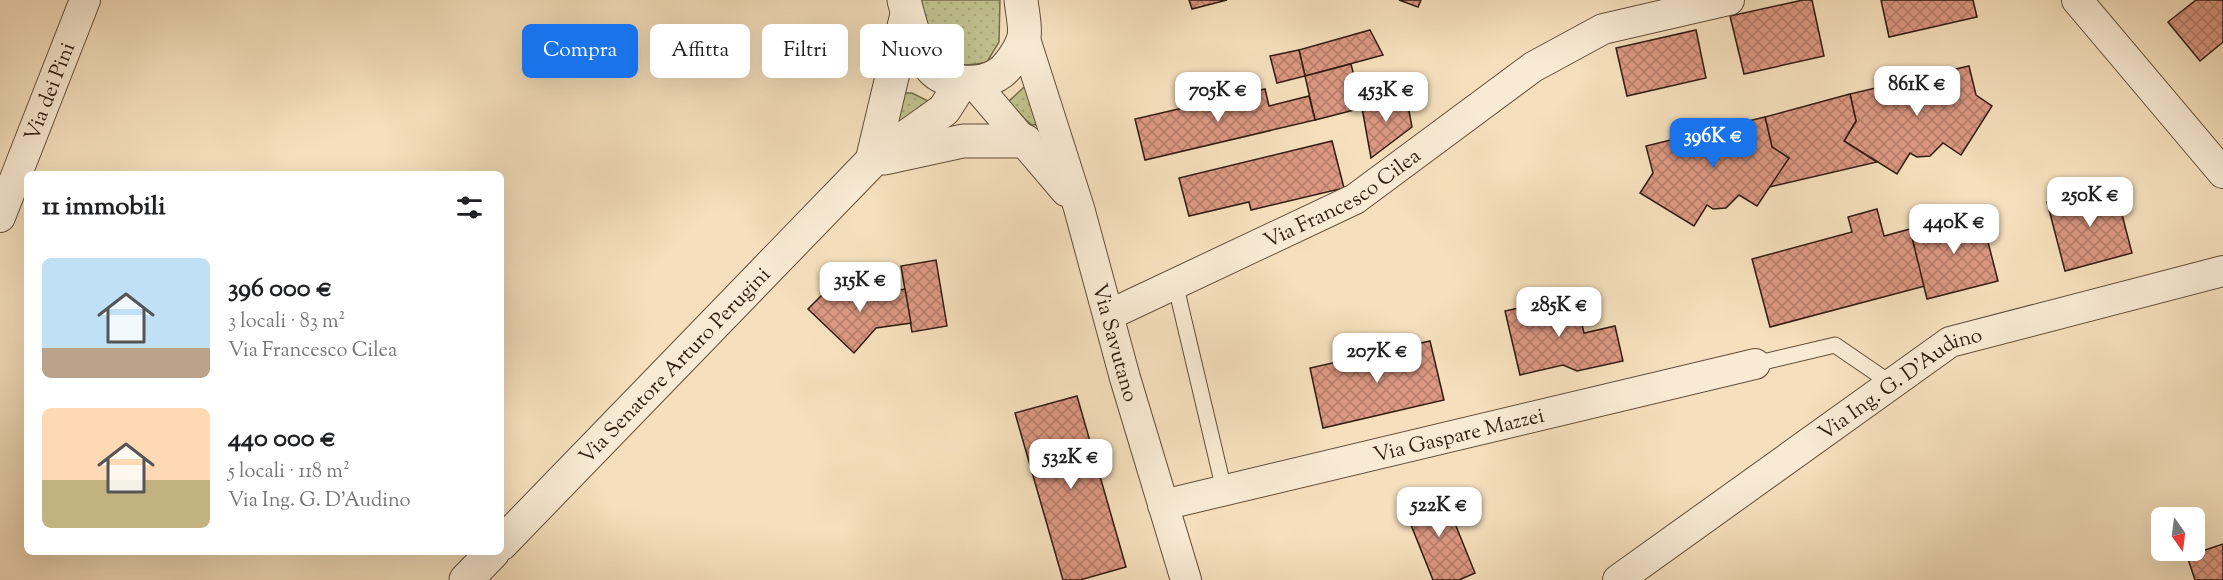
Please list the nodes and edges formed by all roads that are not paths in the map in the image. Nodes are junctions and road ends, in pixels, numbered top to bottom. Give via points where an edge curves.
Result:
1 (85, 0) edge
2 (1021, 0) edge
3 (1729, 0) edge
4 (2077, 0) edge
5 (906, 6) edge
6 (1024, 36) junction
7 (967, 81) junction
8 (1025, 141) junction
9 (872, 161) junction
10 (2223, 173) edge
11 (1079, 208) junction
12 (0, 217) edge
13 (2223, 271) edge
14 (1175, 283) junction
15 (1108, 315) junction
16 (1755, 364) joint
17 (1892, 384) junction
18 (1224, 490) junction
19 (1163, 505) junction
20 (504, 541) edge
21 (490, 555) edge
22 (466, 580) edge
23 (1186, 580) edge
24 (1618, 580) edge

1 - 12 street, Via dei Pini
2 - 6 street
3 - 14 street, Via Francesco Cilea via 1603,29 1533,68 1355,199
4 - 10 street
5 - 7 street via 918,45 933,70 950,81
5 - 9 street
6 - 7 street via 1014,57 998,75
6 - 11 street, Via Savutano
7 - 8 street
7 - 9 street, Via Senatore Arturo Perugini via 944,110
8 - 9 street via 963,141
8 - 11 street
9 - 20 street, Via Senatore Arturo Perugini
11 - 15 street, Via Savutano
13 - 17 street, Via Ing. G. D'Audino via 1950,342
14 - 15 street, Via Francesco Cilea
14 - 18 lane
15 - 19 street, Via Savutano
16 - 17 lane via 1835,345
16 - 18 street, Via Gaspare Mazzei
17 - 24 street, Via Ing. G. D'Audino
18 - 19 street, Via Gaspare Mazzei
19 - 23 street, Via Savutano
21 - 22 street

